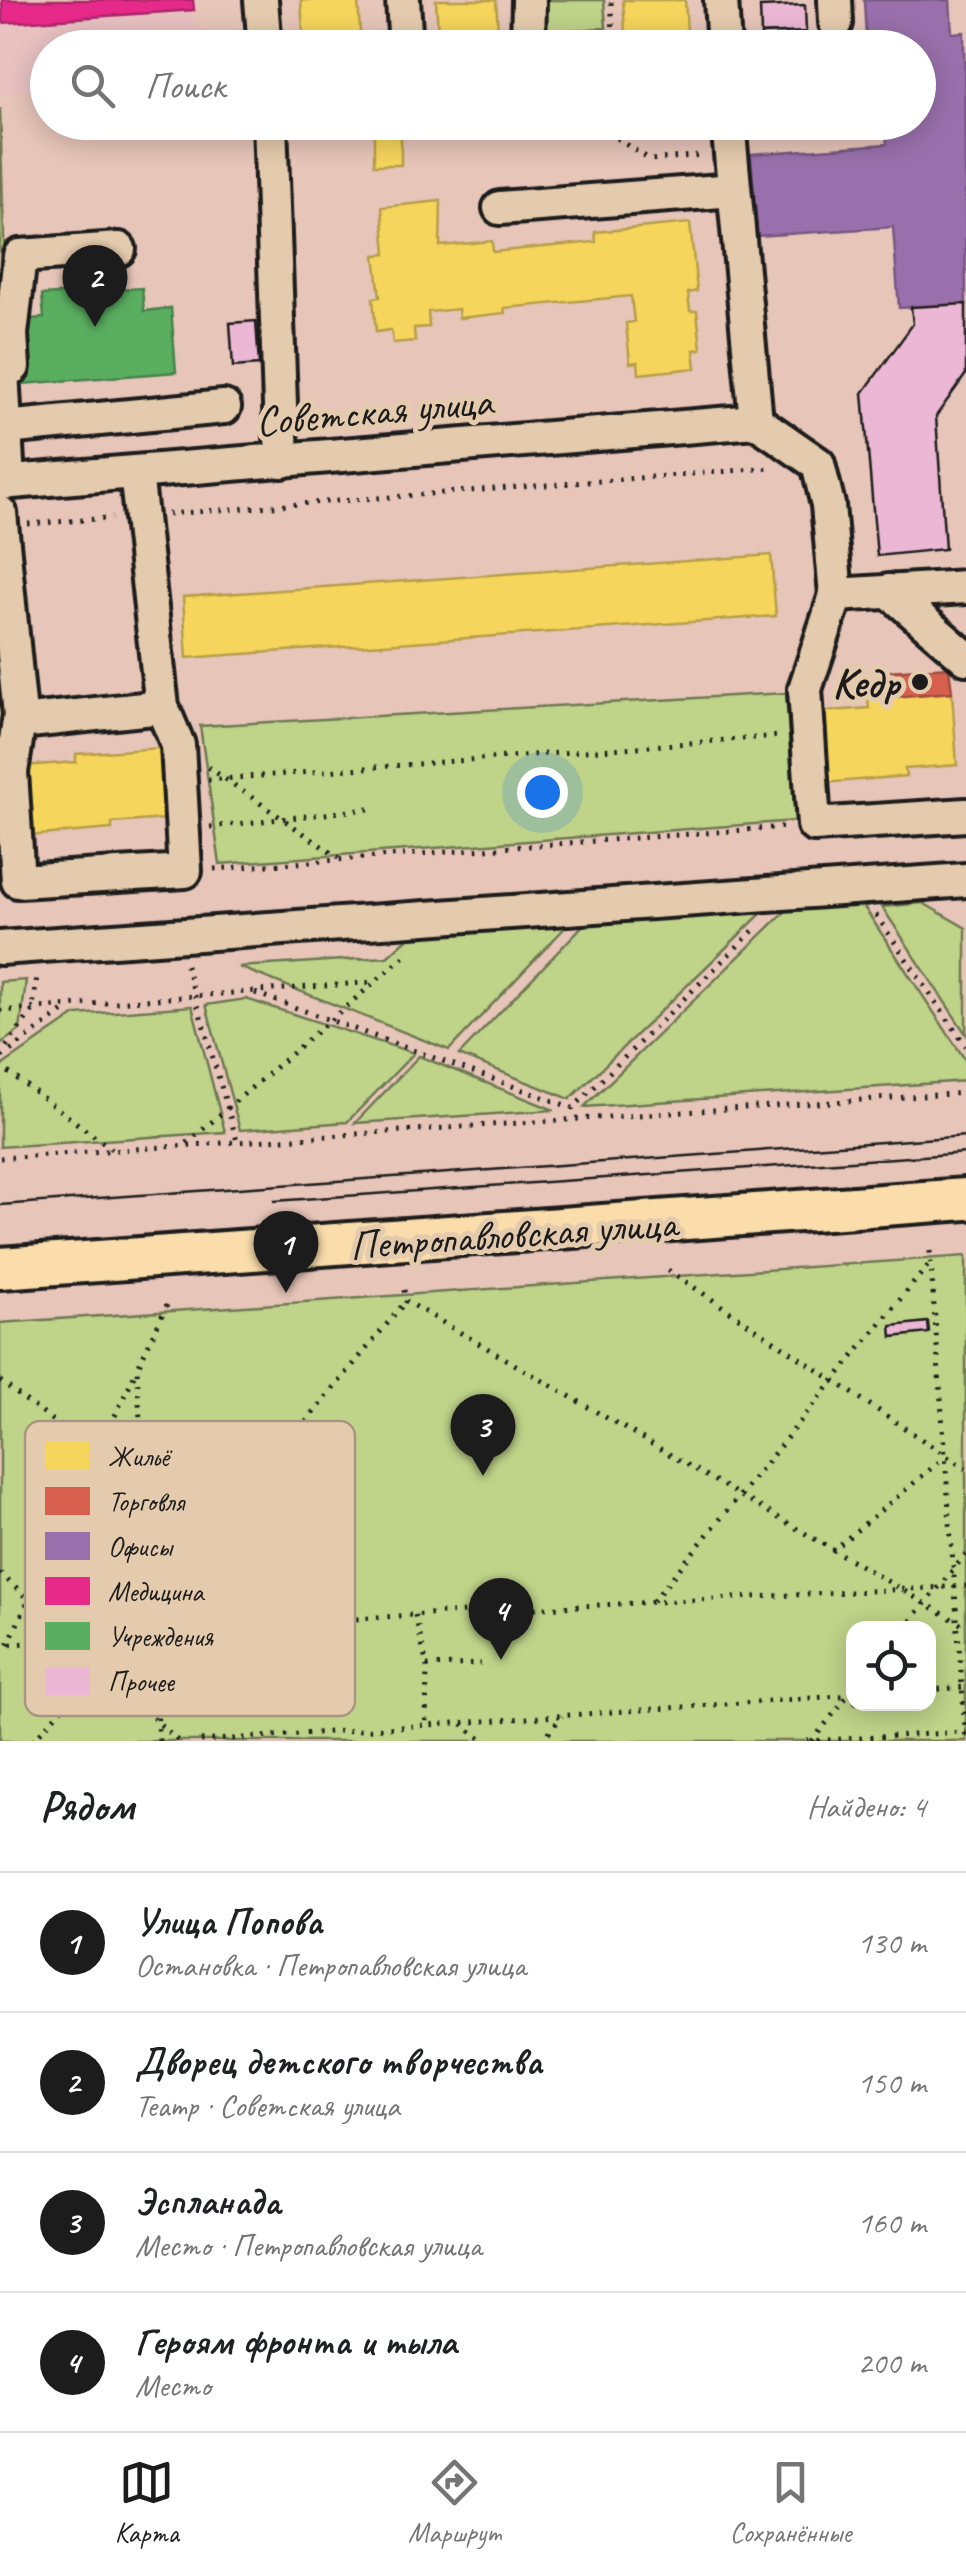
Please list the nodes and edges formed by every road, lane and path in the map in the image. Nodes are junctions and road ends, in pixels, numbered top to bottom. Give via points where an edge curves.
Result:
1 (262, 0) edge
2 (403, 0) edge
3 (528, 0) edge
4 (610, 0) edge
5 (721, 0) edge
6 (264, 30) edge
7 (405, 30) edge
8 (528, 30) edge
9 (612, 30) edge
10 (723, 30) edge
11 (271, 140) edge
12 (619, 140) edge
13 (719, 140) edge
14 (729, 140) edge
15 (734, 190) junction
16 (500, 208) dead end
17 (119, 249) dead end
18 (1, 355) edge
19 (224, 407) dead end
20 (98, 420) junction
21 (756, 420) junction
22 (5, 428) junction
23 (282, 461) junction
24 (818, 464) junction
25 (120, 474) junction
26 (3, 493) edge
27 (140, 516) junction
28 (1, 526) edge
29 (966, 587) edge
30 (889, 591) junction
31 (836, 595) junction
32 (966, 658) edge
33 (162, 707) junction
34 (20, 722) junction
35 (808, 734) junction
36 (178, 745) junction
37 (223, 778) junction
38 (180, 782) junction
39 (377, 808) dead end
40 (966, 815) edge
41 (281, 819) junction
42 (814, 825) junction
43 (182, 830) junction
44 (342, 860) junction
45 (185, 872) junction
46 (966, 880) edge
47 (858, 888) junction
48 (792, 892) junction
49 (453, 916) junction
50 (0, 948) edge
51 (191, 982) dead end
52 (375, 982) junction
53 (37, 989) dead end
54 (255, 993) junction
55 (196, 998) junction
56 (67, 1008) junction
57 (33, 1010) junction
58 (0, 1011) edge
59 (330, 1020) junction
60 (966, 1046) edge
61 (0, 1057) edge
62 (0, 1066) edge
63 (966, 1093) edge
64 (573, 1108) junction
65 (228, 1109) junction
66 (574, 1119) junction
67 (237, 1142) junction
68 (185, 1145) junction
69 (114, 1150) junction
70 (0, 1158) edge
71 (966, 1199) edge
72 (930, 1252) dead end
73 (930, 1262) junction
74 (0, 1268) edge
75 (668, 1270) dead end
76 (404, 1290) dead end
77 (406, 1302) junction
78 (167, 1305) dead end
79 (137, 1369) junction
80 (834, 1380) junction
81 (0, 1381) edge
82 (53, 1421) edge
83 (113, 1421) edge
84 (142, 1421) edge
85 (308, 1421) edge
86 (945, 1456) junction
87 (966, 1470) edge
88 (741, 1494) junction
89 (832, 1551) junction
90 (966, 1554) edge
91 (954, 1569) junction
92 (0, 1573) edge
93 (955, 1586) junction
94 (966, 1586) edge
95 (938, 1587) junction
96 (894, 1588) junction
97 (25, 1597) edge
98 (653, 1602) junction
99 (924, 1605) junction
100 (25, 1606) edge
101 (415, 1615) junction
102 (355, 1619) edge
103 (910, 1621) edge
104 (957, 1622) junction
105 (966, 1627) edge
106 (4, 1644) edge
107 (481, 1664) dead end
108 (428, 1666) junction
109 (964, 1687) edge
110 (936, 1689) edge
111 (846, 1693) edge
112 (846, 1699) edge
113 (562, 1715) junction
114 (55, 1716) edge
115 (152, 1716) edge
116 (157, 1716) edge
117 (157, 1721) junction
118 (460, 1722) junction
119 (426, 1725) junction
120 (966, 1731) edge
121 (33, 1741) edge
122 (159, 1741) edge
123 (178, 1741) edge
124 (201, 1741) edge
125 (484, 1741) edge
126 (542, 1741) edge
127 (810, 1741) edge
128 (966, 1741) edge

1 - 6 street
2 - 7 street
3 - 8 street
4 - 9 path
5 - 10 street
11 - 23 street
12 - 13 path via 651,160
14 - 15 street
15 - 16 street
15 - 21 street
17 - 18 street via 20,256 13,368
18 - 22 street
19 - 20 street
20 - 22 street
20 - 25 street
21 - 23 street, Советская улица
21 - 24 street
22 - 26 street
23 - 25 street, Советская улица
24 - 27 path
24 - 31 street
25 - 26 street, Советская улица
25 - 27 street
26 - 28 street
27 - 28 path
27 - 33 street
28 - 34 street
29 - 30 street
30 - 31 street
30 - 32 street
31 - 35 street via 805,689
33 - 34 street
33 - 36 street
34 - 45 street via 11,772 18,881
35 - 37 path
35 - 42 street
36 - 37 path
36 - 38 street
37 - 38 path
37 - 41 path
38 - 43 street
39 - 41 path
40 - 42 street
41 - 43 path
41 - 44 path
42 - 44 path
43 - 45 street
44 - 45 path
46 - 47 street
47 - 48 street
47 - 60 path
48 - 49 street
48 - 64 path
49 - 50 street
49 - 52 path
51 - 55 path
52 - 54 path
52 - 59 path
53 - 57 path
54 - 55 path
54 - 59 path
55 - 56 path
55 - 65 path
56 - 57 path
56 - 61 path
57 - 58 path
57 - 61 path
59 - 64 path
59 - 65 path
62 - 69 path
63 - 66 path
64 - 66 path
65 - 67 path
65 - 68 path
66 - 67 path
67 - 68 path
68 - 69 path
69 - 70 path
71 - 74 main road, Петропавловская улица
72 - 73 path
73 - 80 path
73 - 86 path
75 - 80 path
76 - 77 path
77 - 85 path
77 - 88 path
78 - 79 path
79 - 83 path
79 - 84 path
80 - 86 path
80 - 88 path
81 - 82 path
86 - 87 path
86 - 89 path
86 - 91 path
88 - 89 path
88 - 98 path
89 - 96 path
90 - 91 path
91 - 93 path
91 - 95 path
92 - 97 path
93 - 94 path
93 - 95 path
93 - 104 path
95 - 96 path
95 - 99 path
96 - 98 path
96 - 99 path
98 - 101 path
99 - 103 path
99 - 104 path
100 - 106 path
101 - 102 path
101 - 108 path
104 - 105 path
104 - 109 path
107 - 108 path
108 - 119 path
109 - 110 path
109 - 120 path
111 - 113 path
112 - 127 path
113 - 118 path
113 - 126 path
114 - 121 path
115 - 117 path
116 - 117 path
117 - 122 path
117 - 123 path
118 - 119 path
118 - 125 path
119 - 124 path
120 - 127 path
120 - 128 path

